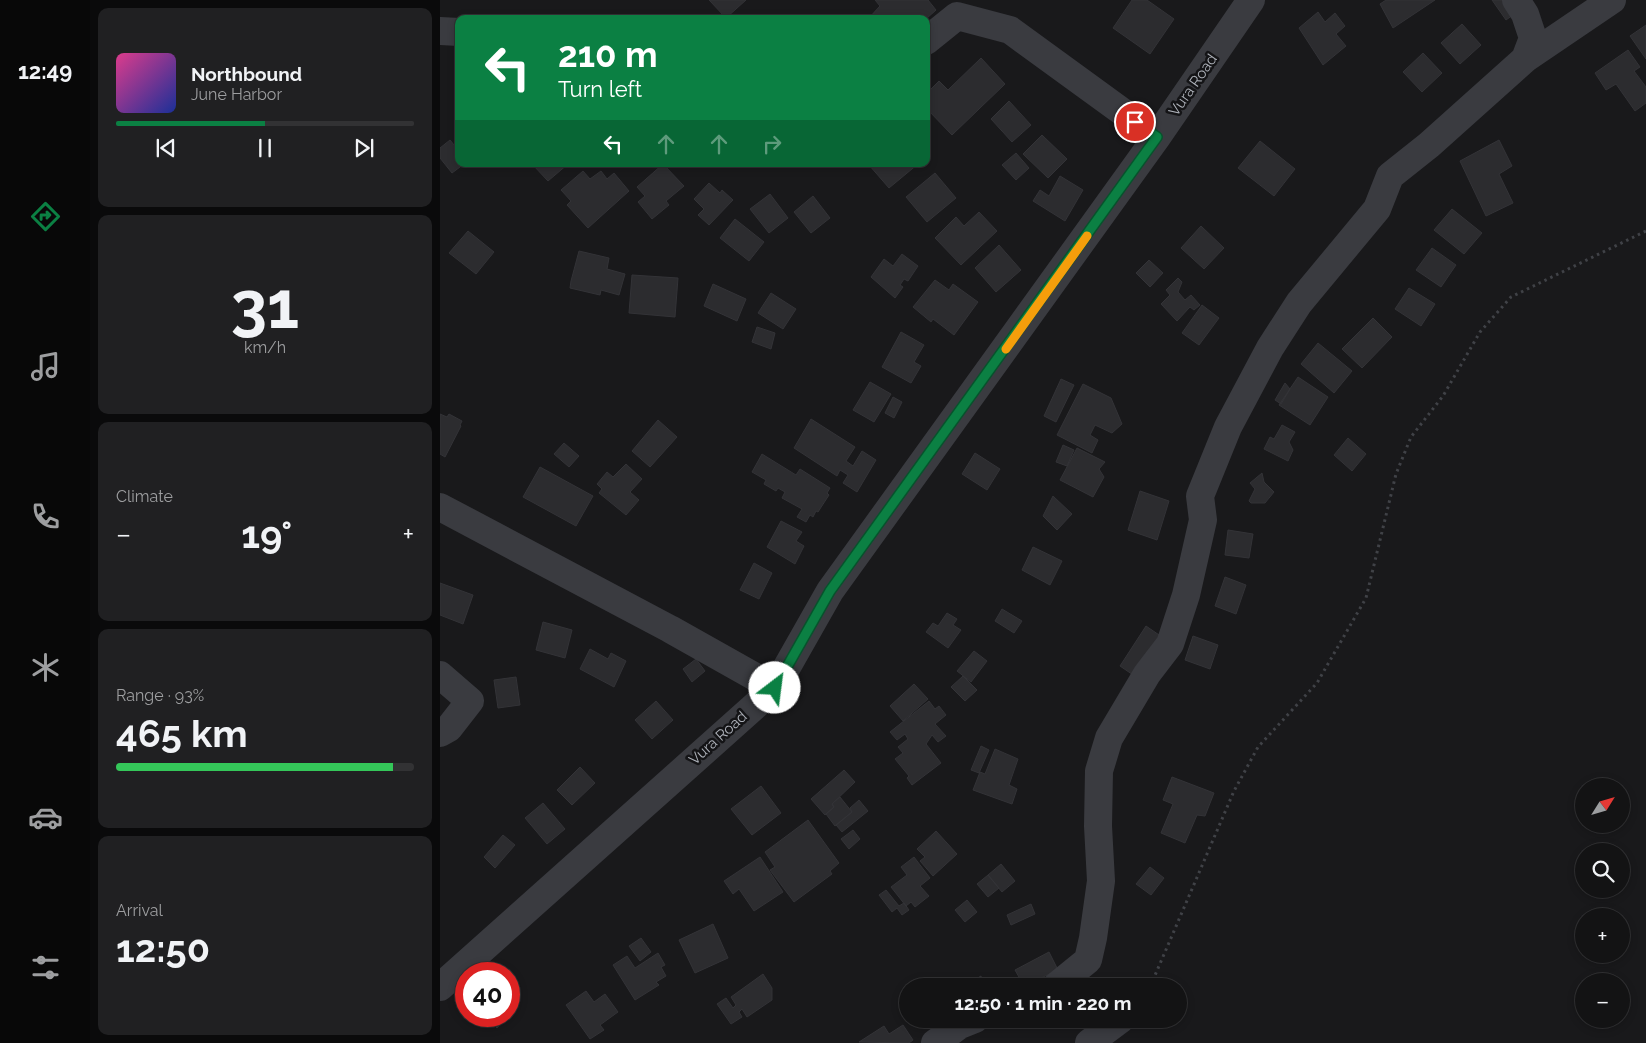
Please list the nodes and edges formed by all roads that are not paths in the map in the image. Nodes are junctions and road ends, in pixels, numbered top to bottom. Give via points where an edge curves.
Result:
1 (1251, 0) edge
2 (1516, 0) edge
3 (1612, 0) edge
4 (440, 31) edge
5 (455, 32) edge
6 (930, 37) edge
7 (1525, 59) junction
8 (1157, 137) junction
9 (440, 507) edge
10 (440, 675) edge
11 (775, 688) junction
12 (440, 734) edge
13 (1066, 978) edge
14 (440, 987) edge
15 (956, 1028) edge
16 (1109, 1028) edge
17 (935, 1043) edge
18 (1089, 1043) edge

1 - 8 street, Vura Road
2 - 7 street via 1533,38
3 - 7 street
4 - 5 street
6 - 8 street via 957,16 1010,30
7 - 13 street via 1390,176 1377,209 1300,304 1270,348 1228,427 1200,496 1204,520 1170,644 1109,738 1099,771 1101,881 1093,938 1088,960
8 - 11 street, Vura Road via 830,591
9 - 11 street
10 - 12 street via 470,701 449,728
11 - 14 street, Vura Road
15 - 17 street
16 - 18 street

